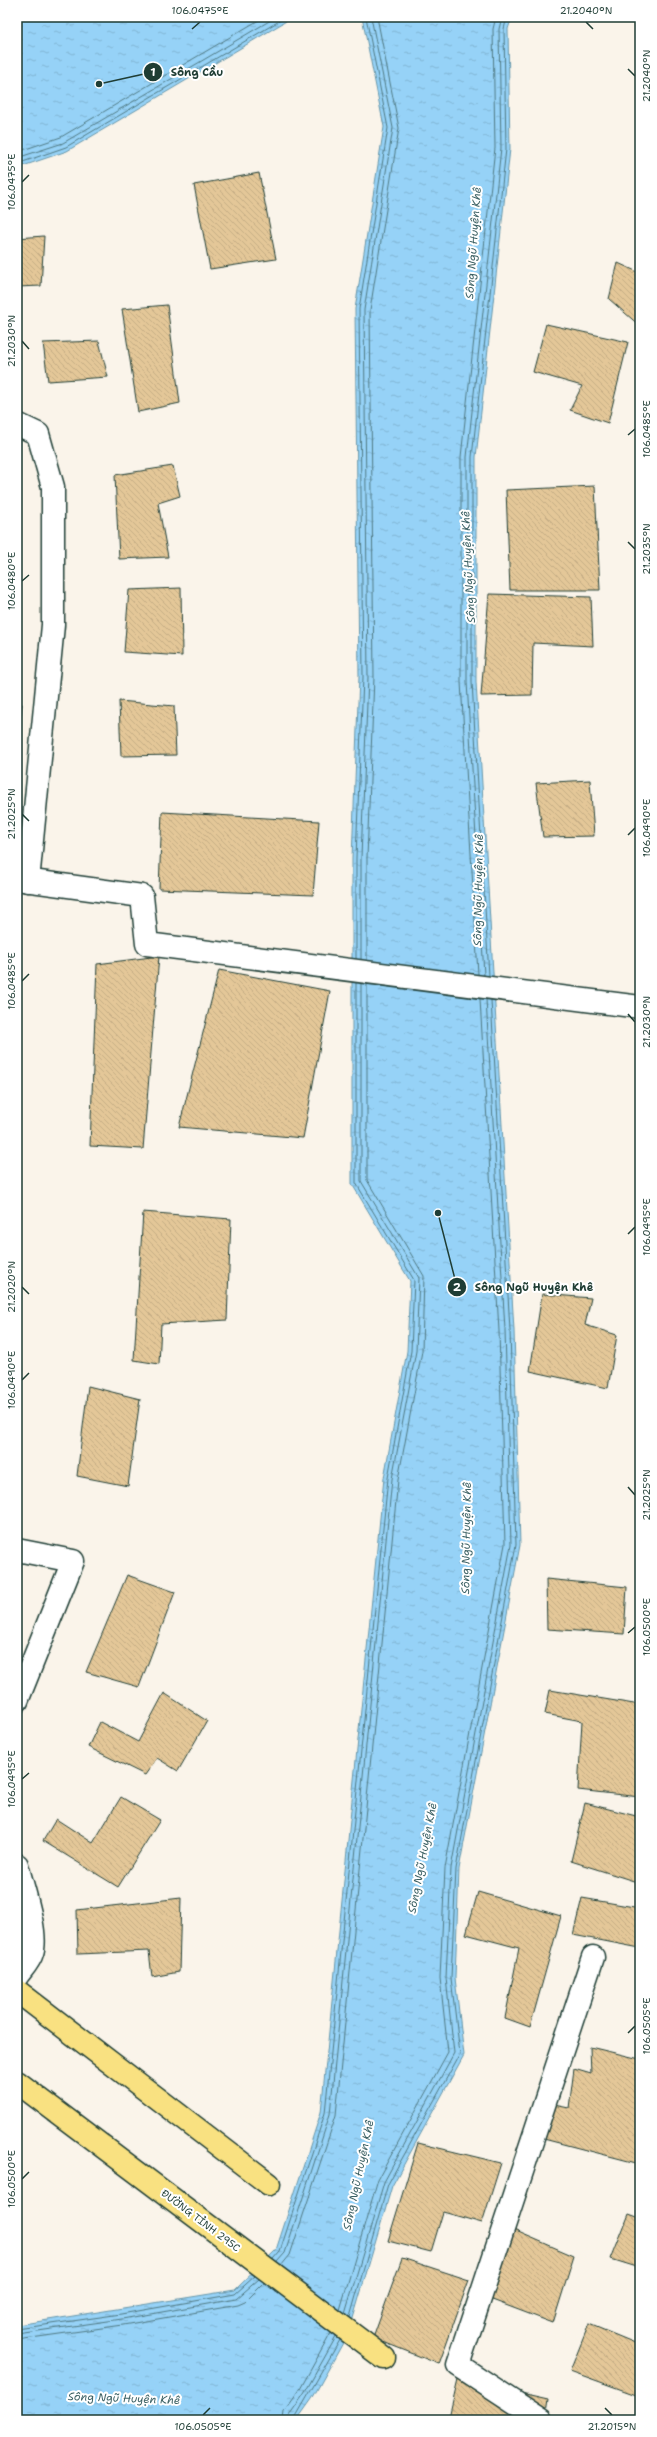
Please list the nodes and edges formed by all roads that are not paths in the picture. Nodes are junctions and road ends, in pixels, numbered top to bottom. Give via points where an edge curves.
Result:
1 (17, 424) edge
2 (23, 880) edge
3 (640, 1007) edge
4 (17, 1550) edge
5 (17, 1701) edge
6 (17, 1865) edge
7 (593, 1957) dead end
8 (17, 1976) edge
9 (17, 1991) edge
10 (17, 2082) edge
11 (269, 2184) dead end
12 (384, 2358) dead end
13 (542, 2420) edge

1 - 2 street via 38,434 54,494 53,625
2 - 3 street via 142,896 147,944
4 - 5 street via 73,1560
6 - 8 street via 32,1921 33,1952
7 - 13 street via 458,2365
9 - 11 main road
10 - 12 main road, ĐƯỜNG TỈNH 295C

